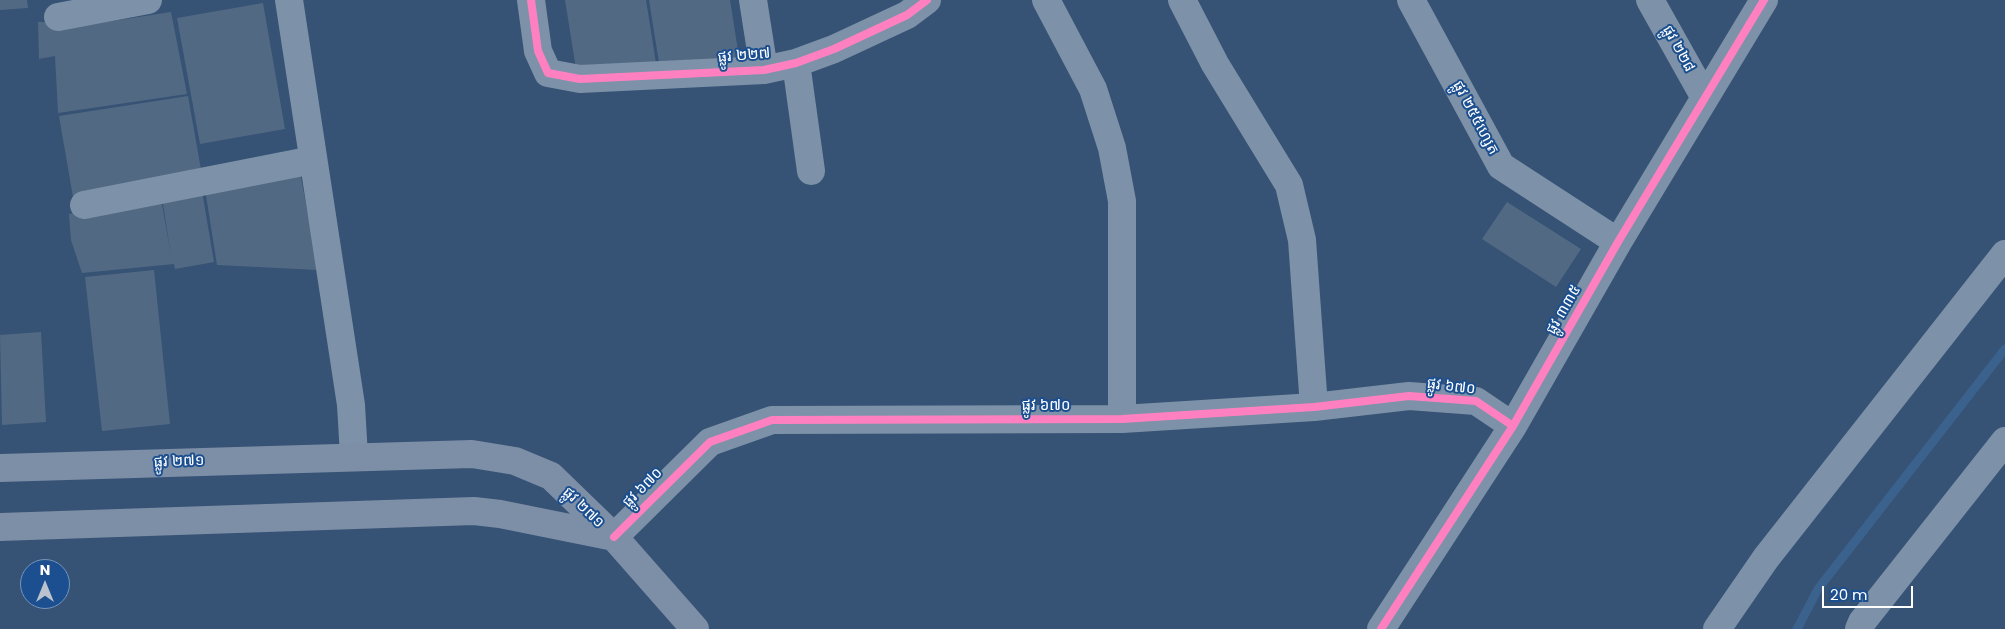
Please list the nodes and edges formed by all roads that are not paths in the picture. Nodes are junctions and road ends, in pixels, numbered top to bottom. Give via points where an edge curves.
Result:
1 (148, 0) edge
2 (289, 0) edge
3 (531, 0) edge
4 (753, 0) edge
5 (927, 0) edge
6 (1046, 0) edge
7 (1182, 0) edge
8 (1411, 0) edge
9 (1650, 0) edge
10 (1764, 0) edge
11 (58, 17) dead end
12 (796, 62) junction
13 (764, 70) junction
14 (1705, 98) junction
15 (313, 160) junction
16 (811, 171) dead end
17 (84, 205) dead end
18 (1618, 242) junction
19 (2005, 254) edge
20 (1314, 407) junction
21 (1122, 419) junction
22 (1513, 426) junction
23 (2005, 441) edge
24 (354, 456) junction
25 (0, 468) edge
26 (0, 527) edge
27 (614, 538) junction
28 (695, 629) edge
29 (1381, 629) edge
30 (1718, 629) edge
31 (1860, 629) edge

1 - 11 street
2 - 15 street
3 - 13 street, ផ្លូវ ២២៧ via 538,51 548,73 580,79
4 - 13 street
5 - 12 street, ផ្លូវ ២២៧ via 907,15 834,50
6 - 21 street via 1093,89 1112,148 1122,200
7 - 20 street via 1215,64 1289,186 1302,240
8 - 18 street, ផ្លូវ ២៥៥ហ្សេត via 1501,166
9 - 14 street, ផ្លូវ ២២៨
10 - 14 street, ផ្លូវ ៣៣៥
12 - 13 street, ផ្លូវ ២២៧
12 - 16 street
14 - 18 street, ផ្លូវ ៣៣៥
15 - 17 street
15 - 24 street via 352,404
18 - 22 street, ផ្លូវ ៣៣៥
19 - 30 street via 1766,558
20 - 21 street, ផ្លូវ ៦៧០
20 - 22 street, ផ្លូវ ៦៧០ via 1409,396 1476,401
21 - 27 street, ផ្លូវ ៦៧០ via 772,420 710,442
22 - 29 street, ផ្លូវ ៣៣៥
23 - 31 street via 1862,622
24 - 25 main road, ផ្លូវ ២៧១
24 - 27 main road, ផ្លូវ ២៧១ via 472,454 515,461 551,476
26 - 27 main road, ផ្លូវ ២៧១ via 474,511
27 - 28 main road

